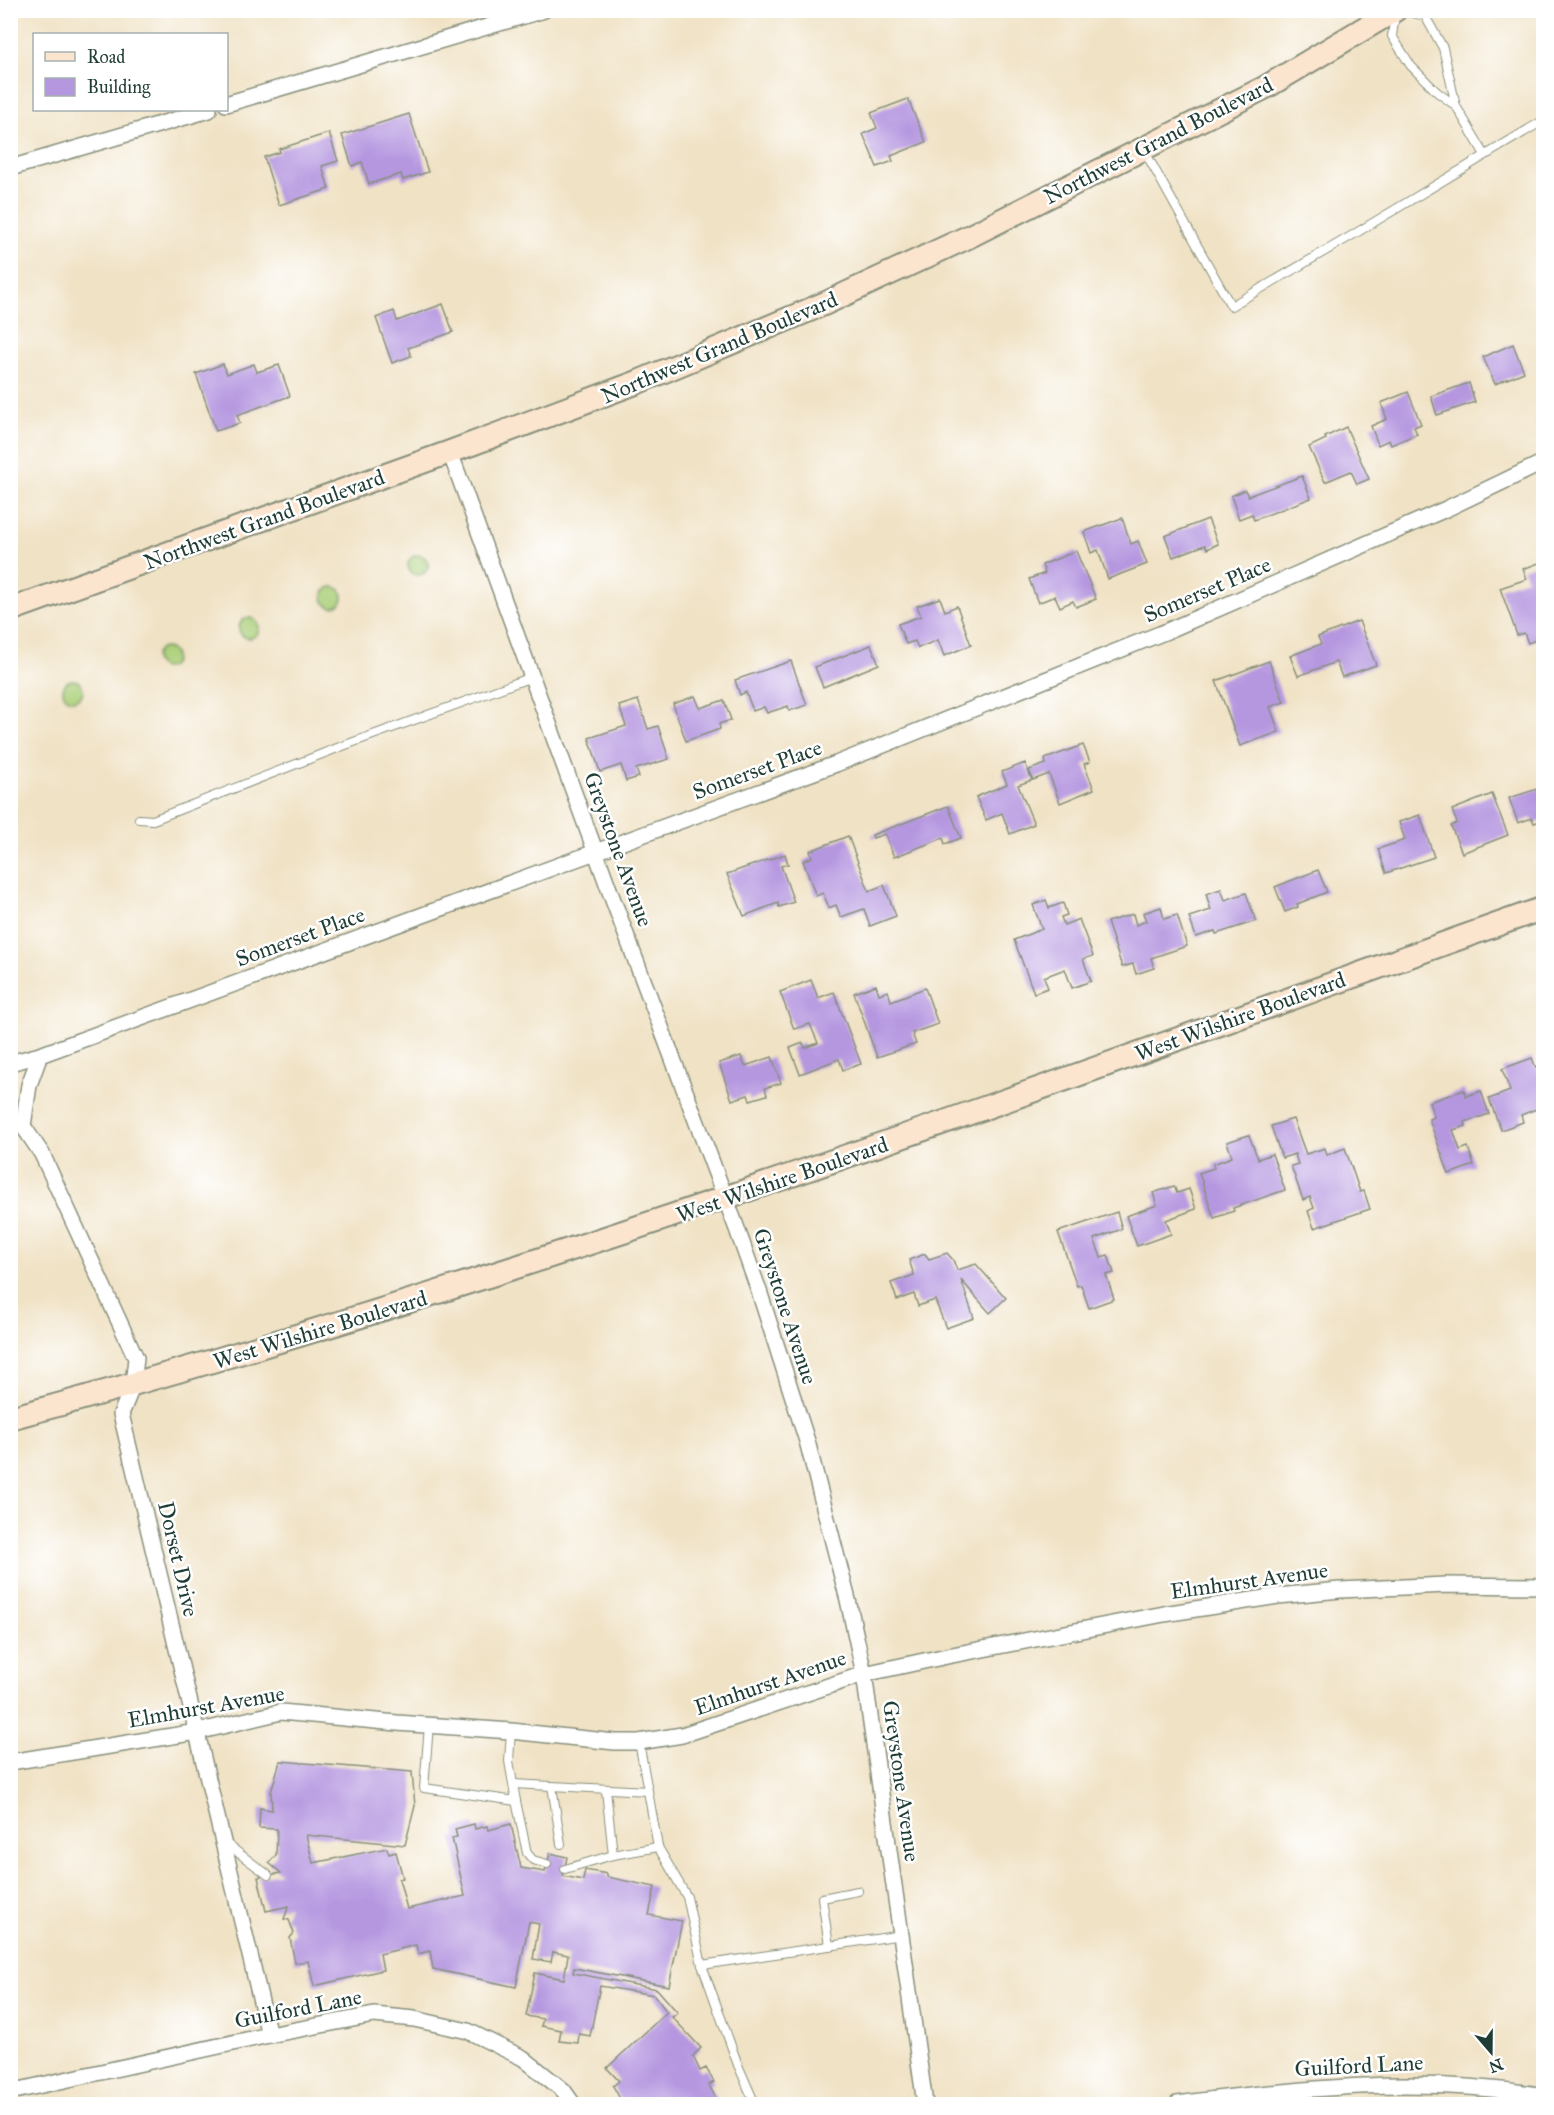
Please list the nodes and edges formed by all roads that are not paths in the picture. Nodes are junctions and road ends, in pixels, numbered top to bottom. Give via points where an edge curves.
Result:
1 (544, 10) edge
2 (1397, 10) edge
3 (228, 103) edge
4 (1456, 106) junction
5 (206, 111) edge
6 (1544, 120) edge
7 (1144, 149) junction
8 (1485, 155) junction
9 (10, 168) edge
10 (450, 452) junction
11 (1544, 462) edge
12 (10, 610) edge
13 (532, 677) junction
14 (139, 819) dead end
15 (596, 852) junction
16 (1544, 908) edge
17 (40, 1055) junction
18 (10, 1063) edge
19 (17, 1124) edge
20 (726, 1198) junction
21 (133, 1385) junction
22 (10, 1418) edge
23 (1544, 1586) edge
24 (864, 1674) junction
25 (429, 1725) junction
26 (511, 1731) junction
27 (196, 1732) junction
28 (639, 1742) junction
29 (10, 1762) edge
30 (513, 1784) junction
31 (552, 1786) junction
32 (606, 1790) junction
33 (648, 1791) junction
34 (516, 1801) junction
35 (223, 1841) junction
36 (561, 1844) dead end
37 (658, 1846) junction
38 (613, 1855) junction
39 (547, 1864) dead end
40 (565, 1869) dead end
41 (268, 1875) dead end
42 (858, 1892) dead end
43 (902, 1935) junction
44 (829, 1946) junction
45 (702, 1965) junction
46 (269, 2035) junction
47 (10, 2092) edge
48 (1544, 2096) edge
49 (573, 2104) edge
50 (755, 2104) edge
51 (925, 2104) edge
52 (1177, 2104) edge

1 - 3 street
2 - 4 lane via 1392,36 1411,66
2 - 4 lane via 1425,16 1443,48
2 - 7 street, Northwest Grand Boulevard via 1266,87
4 - 8 lane
5 - 9 street
6 - 8 lane
7 - 8 lane via 1231,306
7 - 10 street, Northwest Grand Boulevard via 826,303 655,375
10 - 12 street, Northwest Grand Boulevard
10 - 13 street, Greystone Avenue
11 - 15 street, Somerset Place via 1167,631 836,764
13 - 14 lane via 153,820
13 - 15 street, Greystone Avenue
15 - 17 street, Somerset Place
15 - 20 street, Greystone Avenue
16 - 20 street, West Wilshire Boulevard
17 - 18 street, Somerset Place
17 - 19 street
19 - 21 street, Dorset Drive via 42,1154 136,1358
20 - 21 street, West Wilshire Boulevard via 432,1296
20 - 24 street, Greystone Avenue via 807,1441
21 - 22 street, West Wilshire Boulevard
21 - 27 street, Dorset Drive via 121,1414
23 - 24 street, Elmhurst Avenue via 1446,1585 1278,1596 1164,1614
24 - 28 street, Elmhurst Avenue via 693,1732
24 - 43 street, Greystone Avenue
25 - 26 street, Elmhurst Avenue
25 - 27 street, Elmhurst Avenue via 281,1712
25 - 34 lane via 424,1788
26 - 28 street, Elmhurst Avenue
26 - 30 lane via 509,1761
27 - 29 street, Elmhurst Avenue
27 - 35 street, Dorset Drive
28 - 33 lane
30 - 31 lane
30 - 34 lane
31 - 32 lane
31 - 36 lane
32 - 33 lane
32 - 38 lane
33 - 37 lane
34 - 39 lane via 527,1853 533,1860
35 - 41 lane
35 - 46 street, Dorset Drive
37 - 38 lane
37 - 45 lane via 687,1897
38 - 40 lane
42 - 44 lane via 822,1898
43 - 44 lane
43 - 51 street, Greystone Avenue
44 - 45 lane
45 - 50 lane
46 - 47 street, Guilford Lane
46 - 49 street, Guilford Lane via 374,2015 468,2031 523,2058 563,2090
48 - 52 street, Guilford Lane via 1437,2084 1350,2086

